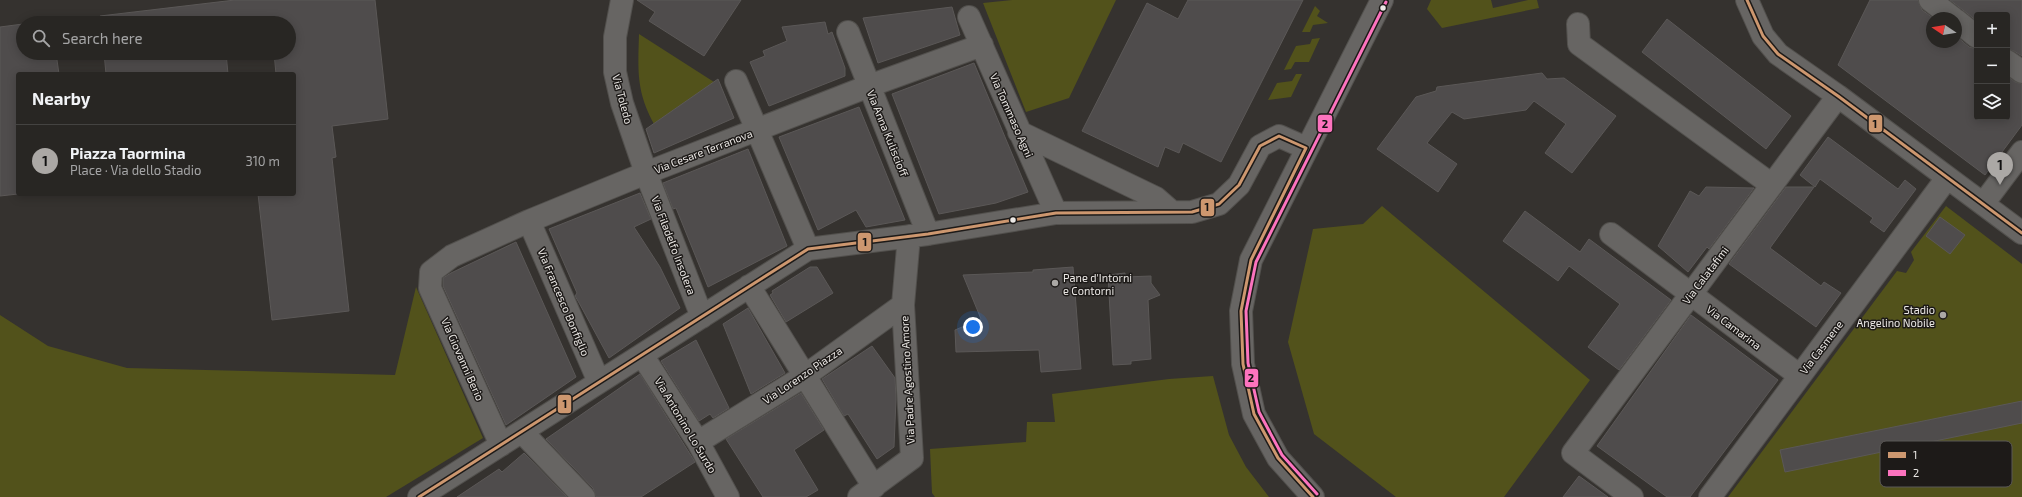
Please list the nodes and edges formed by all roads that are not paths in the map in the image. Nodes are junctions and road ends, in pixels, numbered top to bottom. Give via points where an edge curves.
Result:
1 (622, 0) edge
2 (1382, 0) edge
3 (1746, 0) edge
4 (1930, 0) edge
5 (1945, 12) edge
6 (969, 17) dead end
7 (1578, 24) dead end
8 (1962, 25) edge
9 (848, 32) dead end
10 (1974, 35) edge
11 (982, 45) junction
12 (2010, 62) edge
13 (2022, 72) edge
14 (736, 82) dead end
15 (869, 86) junction
16 (1838, 96) junction
17 (757, 130) junction
18 (1019, 132) junction
19 (1306, 148) junction
20 (2022, 152) edge
21 (646, 173) junction
22 (1947, 178) junction
23 (1772, 185) junction
24 (1983, 204) junction
25 (1172, 212) junction
26 (1056, 213) junction
27 (529, 221) junction
28 (2022, 233) edge
29 (1611, 234) dead end
30 (918, 235) junction
31 (808, 249) junction
32 (431, 272) joint
33 (749, 286) junction
34 (1691, 294) junction
35 (902, 304) junction
36 (702, 317) junction
37 (642, 355) junction
38 (806, 375) junction
39 (1800, 376) junction
40 (599, 382) junction
41 (522, 432) junction
42 (698, 442) junction
43 (501, 444) junction
44 (867, 492) edge
45 (425, 496) edge
46 (584, 497) edge
47 (728, 497) edge
48 (1313, 497) edge
49 (1632, 497) edge
50 (1710, 497) edge

1 - 21 street, Via Toledo via 615,37 615,72 622,103
2 - 19 street
3 - 16 street via 1763,36 1778,54
4 - 5 street
6 - 11 street, Via Tommaso Agni
7 - 23 street via 1579,44
8 - 10 street
9 - 15 street, Via Anna Kuliscioff
11 - 15 street, Via Cesare Terranova
11 - 18 street, Via Tommaso Agni
12 - 13 street
14 - 17 street
15 - 17 street, Via Cesare Terranova
15 - 30 street, Via Anna Kuliscioff
16 - 22 street
16 - 23 street, Via Calatafimi
17 - 21 street, Via Cesare Terranova
17 - 31 street
18 - 25 street via 1156,198
18 - 26 street, Via Tommaso Agni
19 - 25 street via 1280,136 1260,146 1239,185 1219,204 1192,212
19 - 48 street via 1251,260 1241,311 1243,364 1254,414 1278,458
20 - 24 street
21 - 27 street, Via Cesare Terranova
21 - 36 street, Via Filadelfo Insolera
22 - 24 street
22 - 39 street, Via Casmene
23 - 34 street, Via Calatafimi
24 - 28 street
25 - 26 street
26 - 30 street
27 - 32 street, Via Cesare Terranova via 452,256
27 - 40 street, Via Francesco Bonfiglio
29 - 34 street, Via Camarina
30 - 31 street
30 - 35 street, Via Padre Agostino Amore
31 - 33 street
32 - 43 street, Via Giovanni Berio via 430,288
33 - 36 street
33 - 38 street
34 - 39 street, Via Camarina
34 - 49 street, Via Calatafimi via 1573,453
35 - 38 street, Via Lorenzo Piazza
35 - 44 street, Via Padre Agostino Amore via 912,458
36 - 37 street
37 - 40 street
37 - 42 street, Via Antonino Lo Surdo
38 - 42 street, Via Lorenzo Piazza
38 - 44 street
39 - 50 street, Via Casmene
40 - 41 street
41 - 43 street
41 - 46 street
42 - 47 street, Via Antonino Lo Surdo
43 - 45 street

